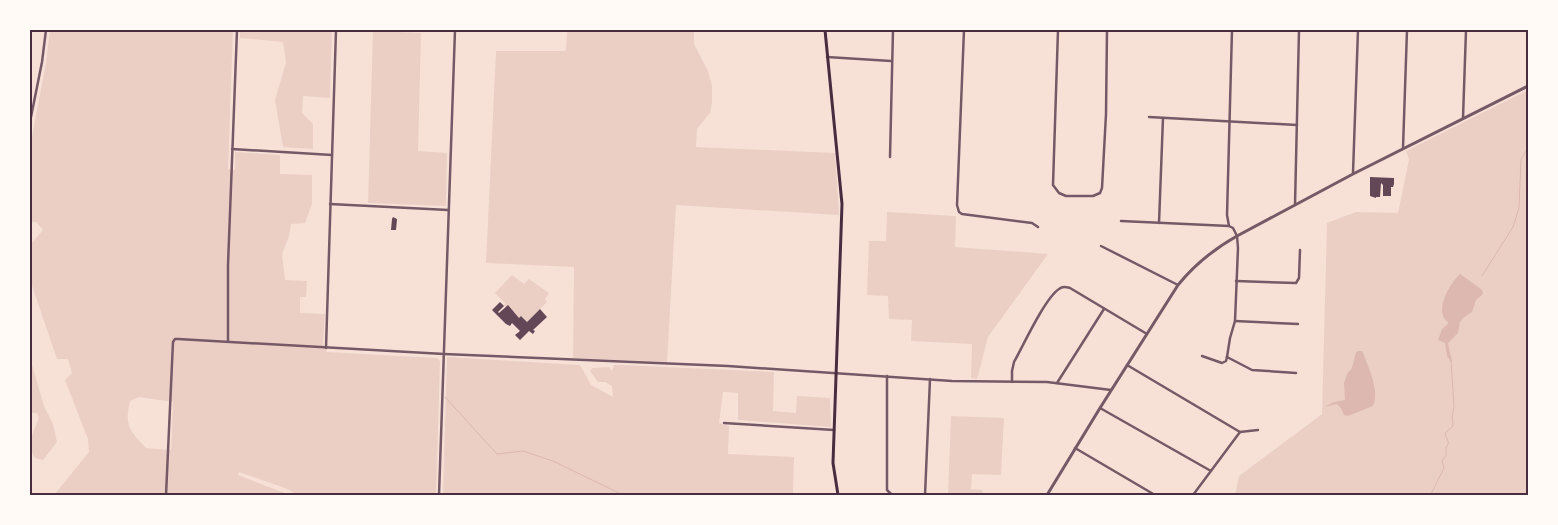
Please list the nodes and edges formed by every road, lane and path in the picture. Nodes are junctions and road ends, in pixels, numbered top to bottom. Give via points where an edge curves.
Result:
1 (46, 30) edge
2 (237, 30) edge
3 (336, 30) edge
4 (455, 30) edge
5 (825, 30) edge
6 (892, 30) edge
7 (964, 30) edge
8 (1058, 30) edge
9 (1107, 30) edge
10 (1232, 30) edge
11 (1299, 30) edge
12 (1358, 30) edge
13 (1407, 30) edge
14 (1466, 30) edge
15 (827, 57) junction
16 (891, 61) junction
17 (1528, 86) edge
18 (1149, 118) dead end
19 (1163, 118) junction
20 (1463, 119) junction
21 (1230, 121) junction
22 (30, 122) edge
23 (1297, 125) junction
24 (232, 149) junction
25 (1404, 149) junction
26 (332, 155) junction
27 (890, 157) dead end
28 (1353, 174) junction
29 (330, 204) junction
30 (1295, 205) junction
31 (448, 210) junction
32 (1121, 221) dead end
33 (1159, 223) junction
34 (1229, 226) junction
35 (1038, 227) dead end
36 (1237, 236) junction
37 (1101, 246) dead end
38 (1300, 250) dead end
39 (1236, 281) junction
40 (1178, 285) junction
41 (1104, 309) junction
42 (1235, 321) junction
43 (1298, 324) dead end
44 (1147, 334) junction
45 (228, 341) junction
46 (326, 348) junction
47 (444, 354) junction
48 (1202, 356) dead end
49 (1228, 357) junction
50 (1128, 365) junction
51 (836, 372) junction
52 (1296, 373) dead end
53 (887, 376) junction
54 (930, 379) junction
55 (1012, 382) junction
56 (1057, 384) junction
57 (1112, 390) junction
58 (1100, 408) junction
59 (724, 423) dead end
60 (834, 430) junction
61 (1258, 430) dead end
62 (1240, 432) junction
63 (1075, 448) junction
64 (1211, 472) junction
65 (166, 495) edge
66 (439, 495) edge
67 (838, 495) edge
68 (905, 495) edge
69 (925, 495) edge
70 (1047, 495) edge
71 (1155, 495) edge
72 (1193, 495) edge

1 - 22 street
2 - 24 street
3 - 26 street
4 - 31 street
5 - 15 main road
6 - 16 street
7 - 35 street via 959,211 1032,223
8 - 9 street via 1053,185 1066,196 1093,196 1102,188
10 - 21 street
11 - 23 street
12 - 28 street
13 - 25 street
14 - 20 street
15 - 16 street
15 - 51 main road via 842,204
16 - 27 street
17 - 20 street
18 - 19 street
19 - 21 street
19 - 33 street
20 - 25 street
21 - 23 street
21 - 34 street
23 - 30 street
24 - 26 street
24 - 45 street
25 - 28 street
26 - 29 street
28 - 30 street
29 - 31 street
29 - 46 street
30 - 36 street
31 - 47 street
32 - 33 street
33 - 34 street
34 - 36 street
36 - 39 street
36 - 40 street via 1204,258
37 - 40 street
38 - 39 street via 1300,278 1296,283
39 - 42 street
40 - 44 street
41 - 44 street
41 - 55 street via 1070,288 1057,289 1014,362
41 - 56 street
42 - 43 street
42 - 49 street
44 - 50 street
45 - 46 street
45 - 65 street via 175,339 173,342
46 - 47 street
47 - 51 street
47 - 66 street
48 - 49 street via 1222,362
49 - 52 street via 1252,370
50 - 57 street
50 - 62 street
51 - 53 street
51 - 60 main road
53 - 54 street
53 - 68 street via 887,490 891,494
54 - 55 street
54 - 69 street
55 - 56 street
56 - 57 street
57 - 58 street
58 - 63 street
58 - 64 street
59 - 60 street
60 - 67 main road via 833,463
61 - 62 street
62 - 64 street
63 - 70 street
63 - 71 street
64 - 72 street

